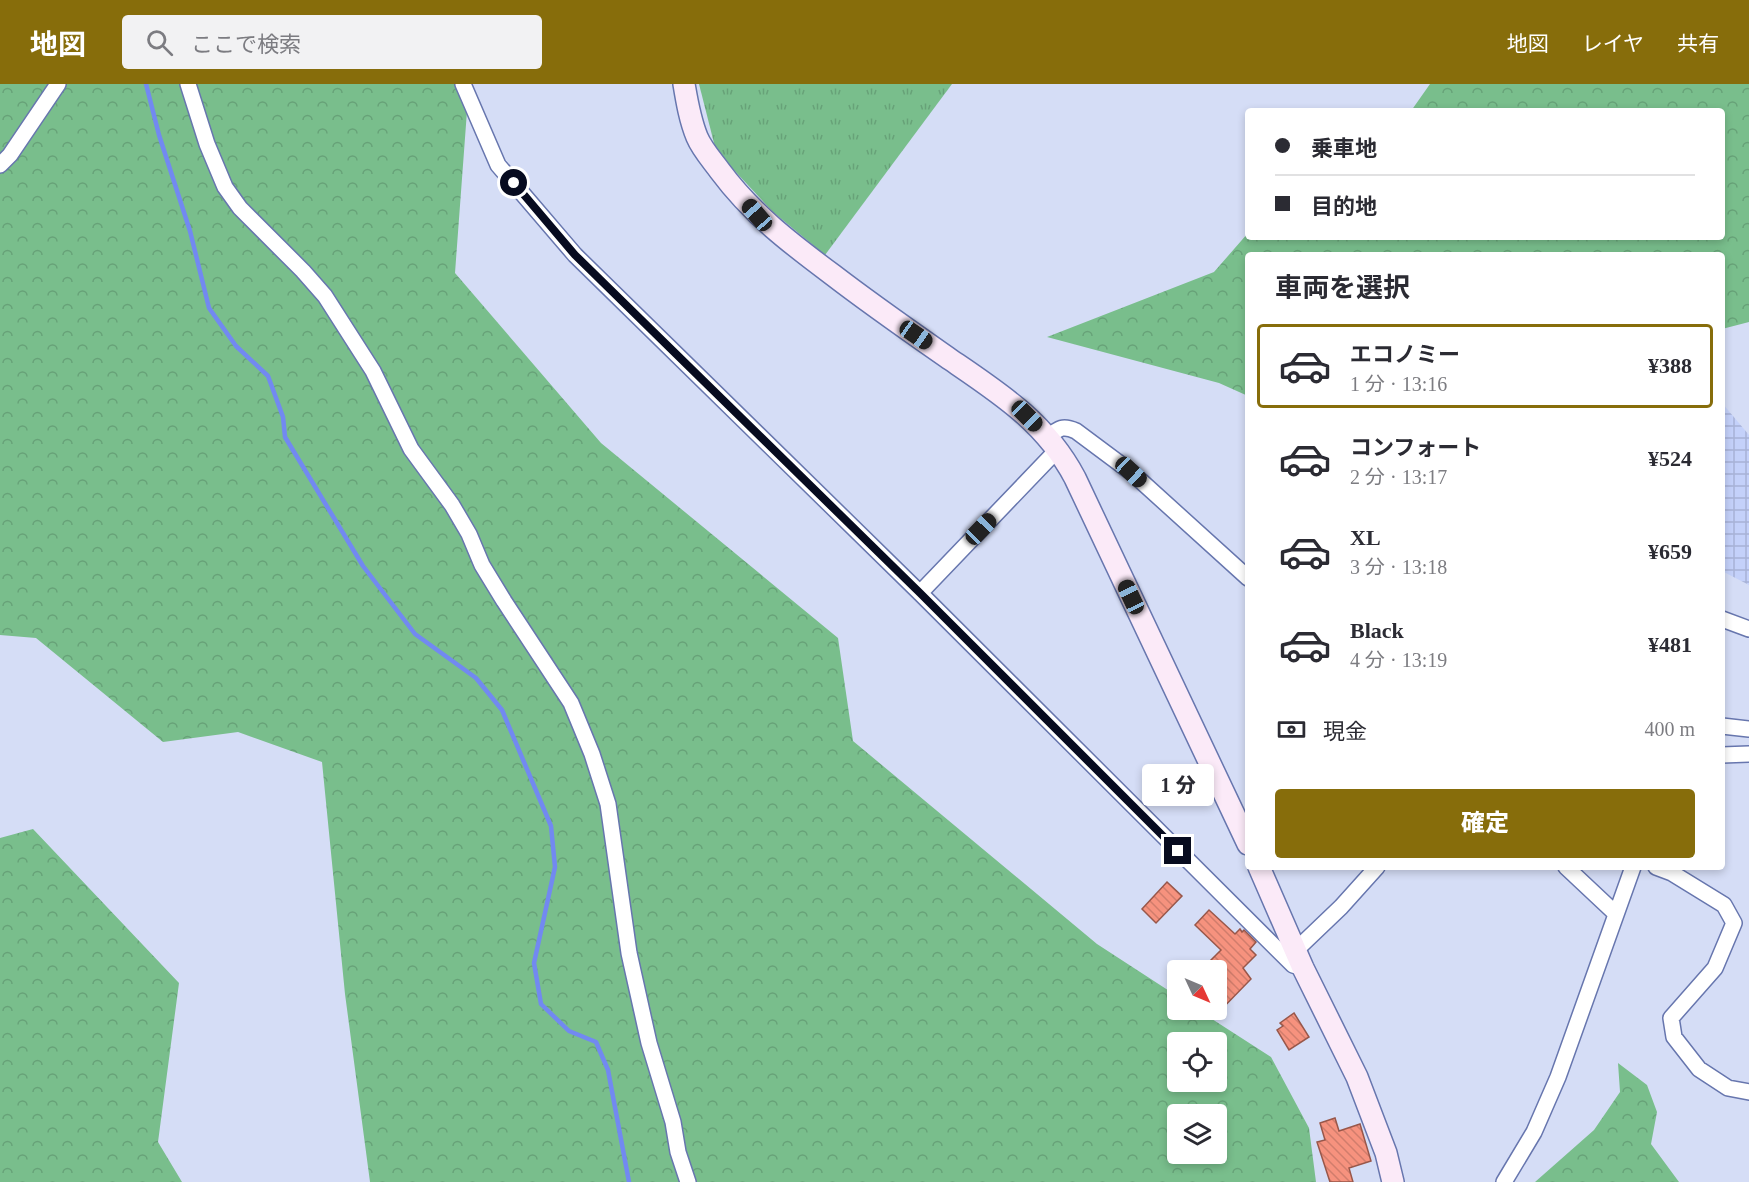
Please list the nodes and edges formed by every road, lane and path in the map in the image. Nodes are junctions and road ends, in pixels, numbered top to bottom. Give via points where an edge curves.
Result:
1 (58, 84) edge
2 (188, 84) edge
3 (463, 84) edge
4 (684, 84) edge
5 (0, 165) edge
6 (1053, 443) junction
7 (1245, 575) edge
8 (920, 593) junction
9 (1725, 620) edge
10 (1749, 630) edge
11 (1725, 726) edge
12 (1749, 729) edge
13 (1749, 754) edge
14 (1725, 755) edge
15 (1245, 838) edge
16 (1260, 870) edge
17 (1374, 870) edge
18 (1569, 870) edge
19 (1632, 870) edge
20 (1664, 870) edge
21 (1615, 913) junction
22 (1299, 959) junction
23 (1749, 1092) edge
24 (688, 1182) edge
25 (1393, 1182) edge
26 (1504, 1182) edge

1 - 5 street
2 - 24 street via 225,187 240,208 325,296 373,371 411,449 452,505 504,602 571,703 608,804 629,953 648,1043
3 - 8 street via 498,165 575,255
4 - 6 street via 698,139 757,215 853,290 998,392
6 - 7 street via 1059,428 1066,426 1076,431 1131,472
6 - 8 street
6 - 15 street via 1075,478
8 - 22 street via 1293,965
9 - 10 street
11 - 12 street
13 - 14 street
16 - 22 street
17 - 22 street
18 - 21 street
19 - 21 street
20 - 23 street via 1724,905 1734,922 1715,968 1671,1018 1674,1037 1699,1069 1728,1088
21 - 26 street via 1558,1077 1534,1132
22 - 25 street via 1371,1110

